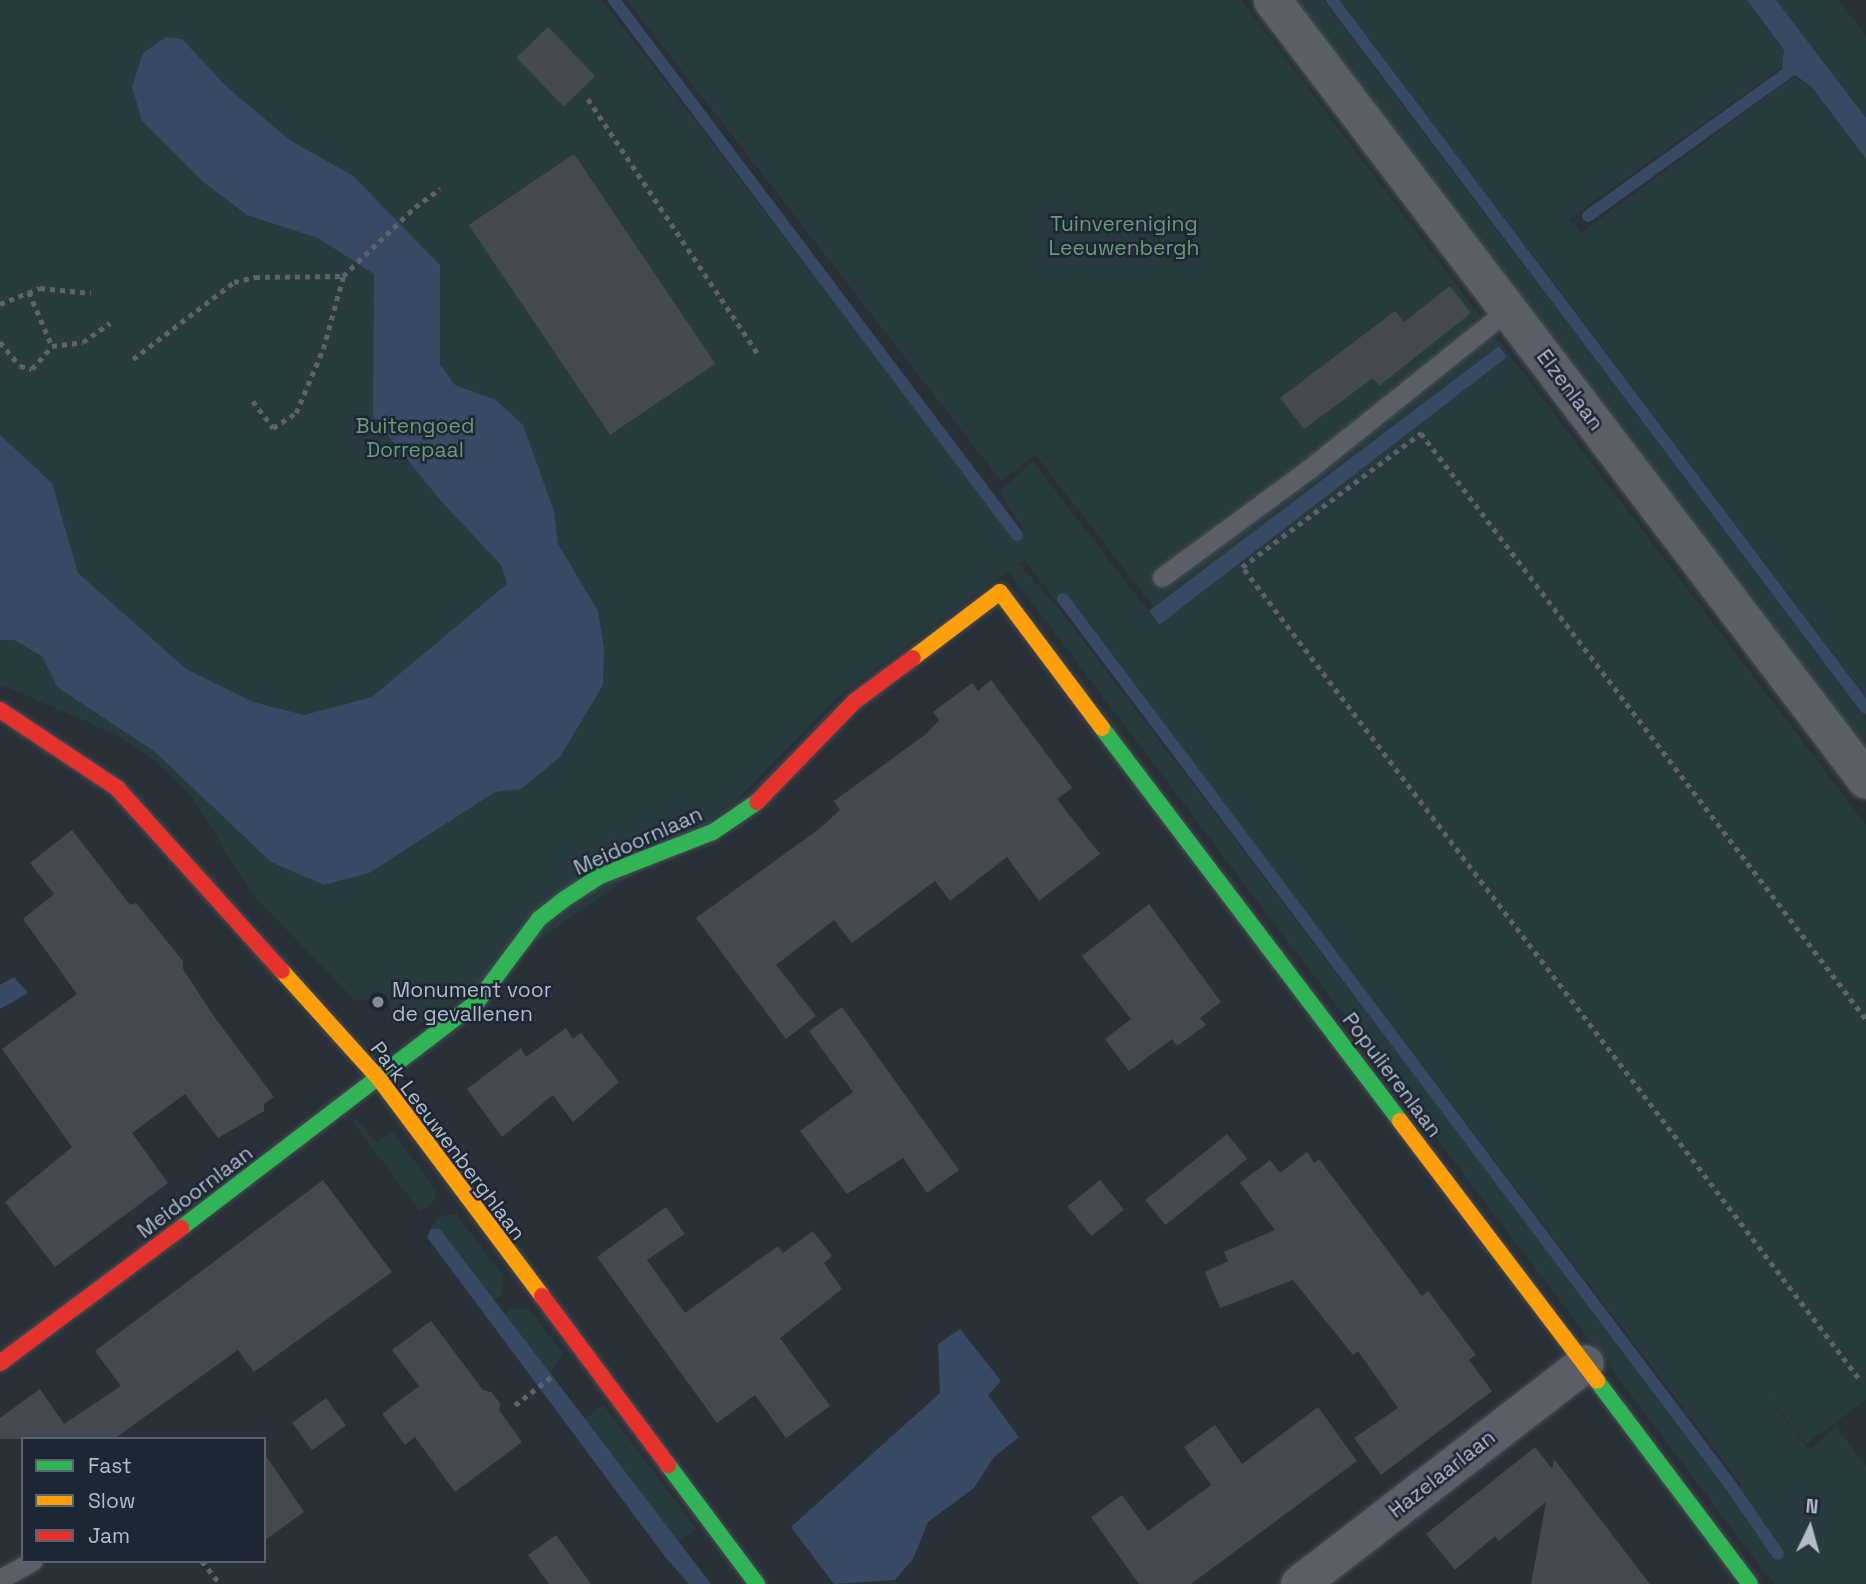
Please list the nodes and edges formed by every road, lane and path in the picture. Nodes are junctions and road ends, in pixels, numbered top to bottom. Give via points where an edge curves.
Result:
1 (1272, 0) edge
2 (588, 99) dead end
3 (440, 189) dead end
4 (345, 274) junction
5 (29, 292) junction
6 (91, 293) dead end
7 (0, 304) edge
8 (1509, 309) junction
9 (110, 323) dead end
10 (0, 342) edge
11 (52, 346) junction
12 (758, 355) dead end
13 (133, 359) dead end
14 (253, 401) dead end
15 (1162, 577) dead end
16 (1000, 592) joint
17 (0, 710) edge
18 (1866, 780) edge
19 (1866, 1019) edge
20 (380, 1080) junction
21 (0, 1363) edge
22 (1585, 1363) junction
23 (555, 1374) dead end
24 (1858, 1378) dead end
25 (515, 1405) dead end
26 (28, 1563) edge
27 (204, 1563) edge
28 (0, 1579) edge
29 (220, 1584) edge
30 (757, 1584) edge
31 (1299, 1584) edge
32 (1750, 1584) edge

1 - 8 street, Elzenlaan
2 - 12 path
3 - 4 path
4 - 13 path via 233,282
4 - 14 path via 323,349 296,414 273,428
5 - 6 path via 40,288
5 - 7 path
5 - 11 path
8 - 15 lane via 1309,468
8 - 18 street, Elzenlaan
9 - 11 path via 83,342
10 - 11 path via 20,366 32,369
16 - 20 street, Meidoornlaan via 855,701 748,811 713,832 600,876 564,900 533,927 477,1002
16 - 22 street, Populierenlaan
17 - 20 street, Park Leeuwenberghlaan via 117,788
19 - 24 path via 1421,433 1242,567
20 - 21 street, Meidoornlaan
20 - 30 street, Park Leeuwenberghlaan
22 - 31 street, Hazelaarlaan
22 - 32 street, Populierenlaan
23 - 25 path
26 - 28 lane
27 - 29 path

